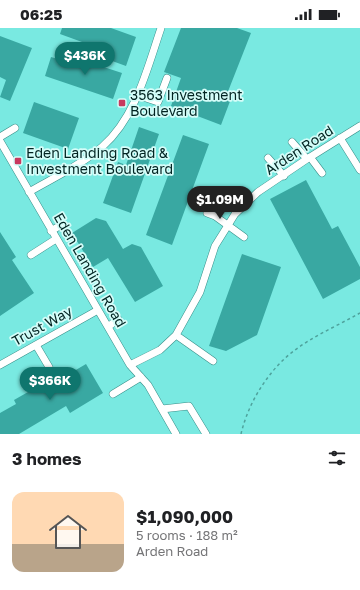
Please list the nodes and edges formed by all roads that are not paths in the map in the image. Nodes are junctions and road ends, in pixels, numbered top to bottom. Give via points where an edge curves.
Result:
1 (161, 28) edge
2 (167, 78) dead end
3 (137, 95) junction
4 (360, 126) edge
5 (15, 128) dead end
6 (0, 137) edge
7 (340, 138) junction
8 (0, 141) edge
9 (292, 142) dead end
10 (268, 158) dead end
11 (308, 158) junction
12 (360, 170) edge
13 (322, 172) dead end
14 (284, 176) junction
15 (29, 192) junction
16 (207, 213) dead end
17 (61, 225) dead end
18 (228, 226) junction
19 (51, 231) junction
20 (244, 237) dead end
21 (56, 239) junction
22 (31, 255) dead end
23 (98, 310) junction
24 (118, 320) dead end
25 (108, 327) junction
26 (176, 335) junction
27 (36, 345) junction
28 (213, 361) dead end
29 (0, 365) edge
30 (130, 365) junction
31 (49, 367) dead end
32 (141, 377) junction
33 (113, 394) dead end
34 (162, 409) junction
35 (176, 434) edge
36 (206, 434) edge

1 - 3 street
2 - 3 street via 158,102
3 - 15 street via 120,127 102,147
4 - 7 street, Arden Road
5 - 6 street
7 - 11 street, Arden Road
7 - 12 street
8 - 15 street, Eden Landing Road
9 - 11 street
10 - 14 street
11 - 13 street
11 - 14 street, Arden Road
14 - 18 street, Arden Road via 258,192 235,214
15 - 19 street, Eden Landing Road
16 - 18 street
17 - 19 street
18 - 20 street
18 - 26 street, Arden Road via 215,246 200,292
19 - 21 street, Eden Landing Road
21 - 22 street
21 - 23 street, Eden Landing Road
23 - 25 street, Eden Landing Road
23 - 27 street, Trust Way
24 - 25 street
25 - 30 street, Eden Landing Road
26 - 28 street
26 - 30 street, Arden Road via 160,350
27 - 29 street, Trust Way
27 - 31 street
30 - 32 street, Eden Landing Road
32 - 33 street
32 - 34 street, Eden Landing Road
34 - 35 street, Eden Landing Road
34 - 36 street via 189,406

